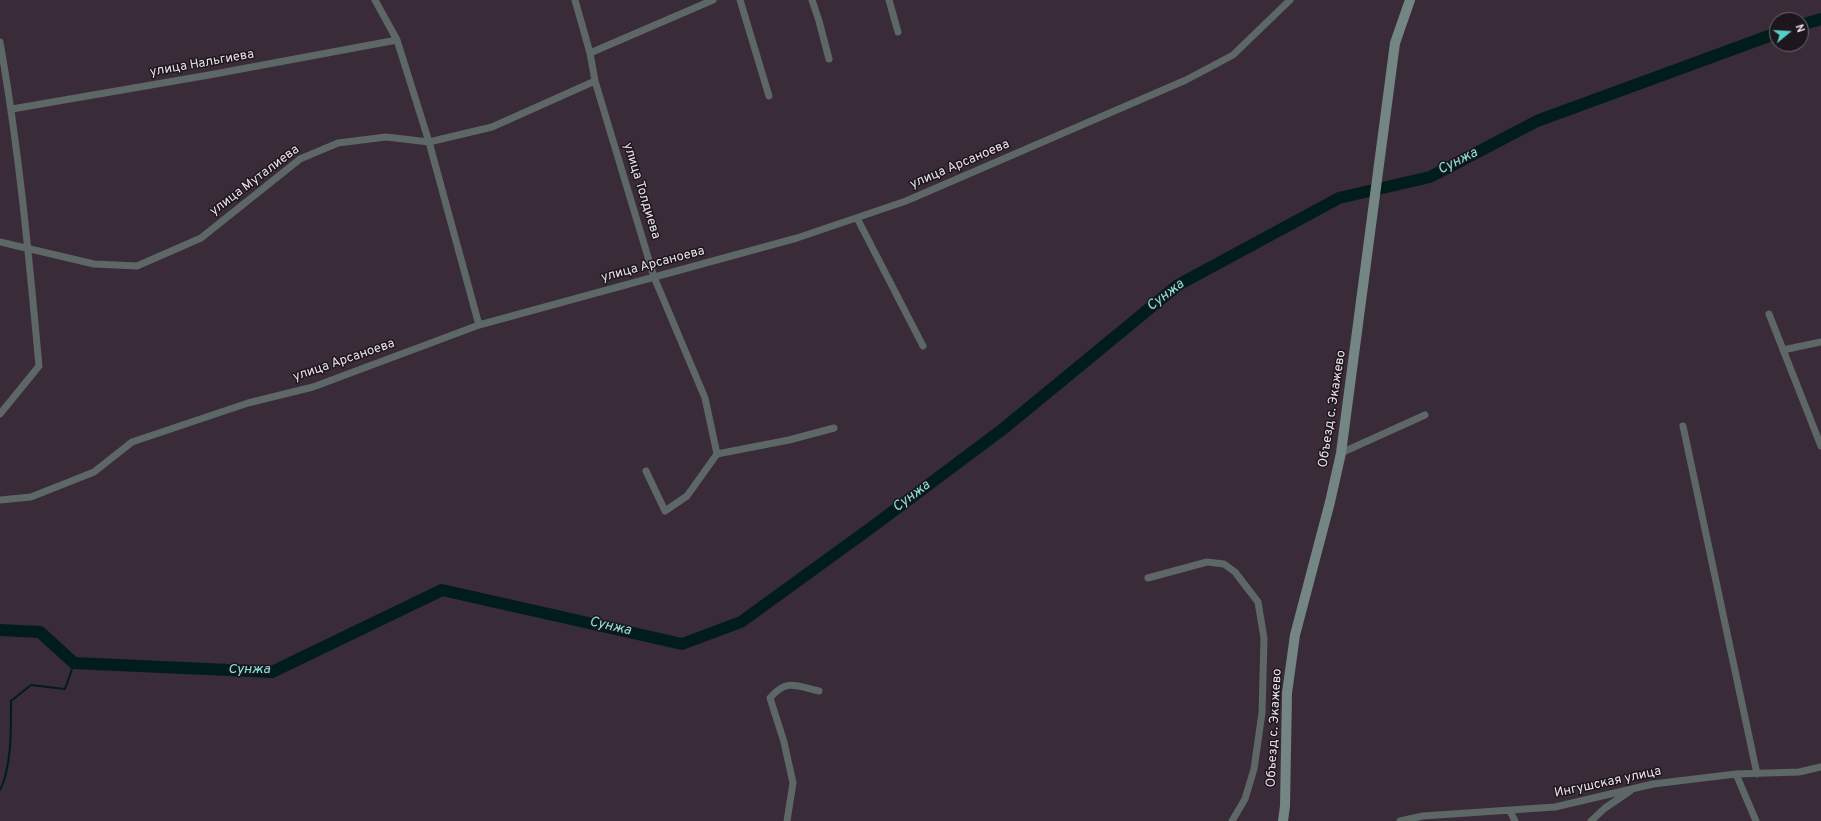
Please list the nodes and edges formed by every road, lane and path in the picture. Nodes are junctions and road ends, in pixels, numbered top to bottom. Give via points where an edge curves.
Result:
1 (375, 0) edge
2 (575, 0) edge
3 (713, 0) edge
4 (740, 0) edge
5 (812, 0) edge
6 (889, 0) edge
7 (1290, 0) edge
8 (1410, 0) edge
9 (898, 32) dead end
10 (397, 40) junction
11 (0, 42) edge
12 (590, 53) junction
13 (829, 59) dead end
14 (595, 81) junction
15 (769, 96) dead end
16 (12, 108) junction
17 (429, 142) junction
18 (857, 218) junction
19 (0, 242) edge
20 (28, 248) junction
21 (654, 277) junction
22 (1769, 314) dead end
23 (479, 325) junction
24 (1821, 342) edge
25 (923, 346) dead end
26 (1783, 350) junction
27 (0, 414) edge
28 (1425, 415) dead end
29 (1683, 426) dead end
30 (834, 428) dead end
31 (1821, 446) edge
32 (1341, 453) junction
33 (718, 454) junction
34 (646, 471) dead end
35 (0, 500) edge
36 (1148, 578) dead end
37 (819, 691) dead end
38 (1821, 768) edge
39 (1736, 774) junction
40 (1757, 774) junction
41 (1635, 787) junction
42 (1510, 811) junction
43 (787, 821) edge
44 (1232, 821) edge
45 (1283, 821) edge
46 (1400, 821) edge
47 (1515, 821) edge
48 (1591, 821) edge
49 (1756, 821) edge

1 - 10 street
2 - 12 street, улица Толдиева
3 - 12 street
4 - 15 street
5 - 13 street
6 - 9 street
7 - 18 street, улица Арсаноева via 1233,55 1186,80 906,201
8 - 32 main road, Объезд с. Экажево via 1395,43
10 - 16 street, улица Нальгиева
10 - 17 street
11 - 16 street
12 - 14 street, улица Толдиева
14 - 17 street, улица Муталиева via 492,126
14 - 21 street, улица Толдиева
16 - 20 street
17 - 20 street, улица Муталиева via 386,137 338,143 306,156 201,238 137,266 94,264
17 - 23 street
18 - 21 street, улица Арсаноева via 797,238
18 - 25 street
19 - 20 street, улица Муталиева
20 - 27 street via 40,366
21 - 23 street, улица Арсаноева
21 - 33 street, улица Толдиева via 705,398
22 - 26 street
23 - 35 street, улица Арсаноева via 313,387 248,403 132,442 94,472 31,497
24 - 26 street
26 - 31 street
28 - 32 street
29 - 40 street
30 - 33 street
32 - 45 main road, Объезд с. Экажево via 1295,635 1287,693
33 - 34 street via 687,496 665,511
36 - 44 street via 1207,562 1224,564 1235,572 1258,602 1264,638 1262,713 1254,769 1246,799
37 - 43 street via 789,684 778,688 770,698 784,742 793,783
38 - 40 street, Ингушская улица
39 - 40 street, Ингушская улица
39 - 41 street, Ингушская улица
39 - 49 street
41 - 42 street, Ингушская улица via 1555,808
41 - 48 street
42 - 46 street, Ингушская улица via 1423,816
42 - 47 street

